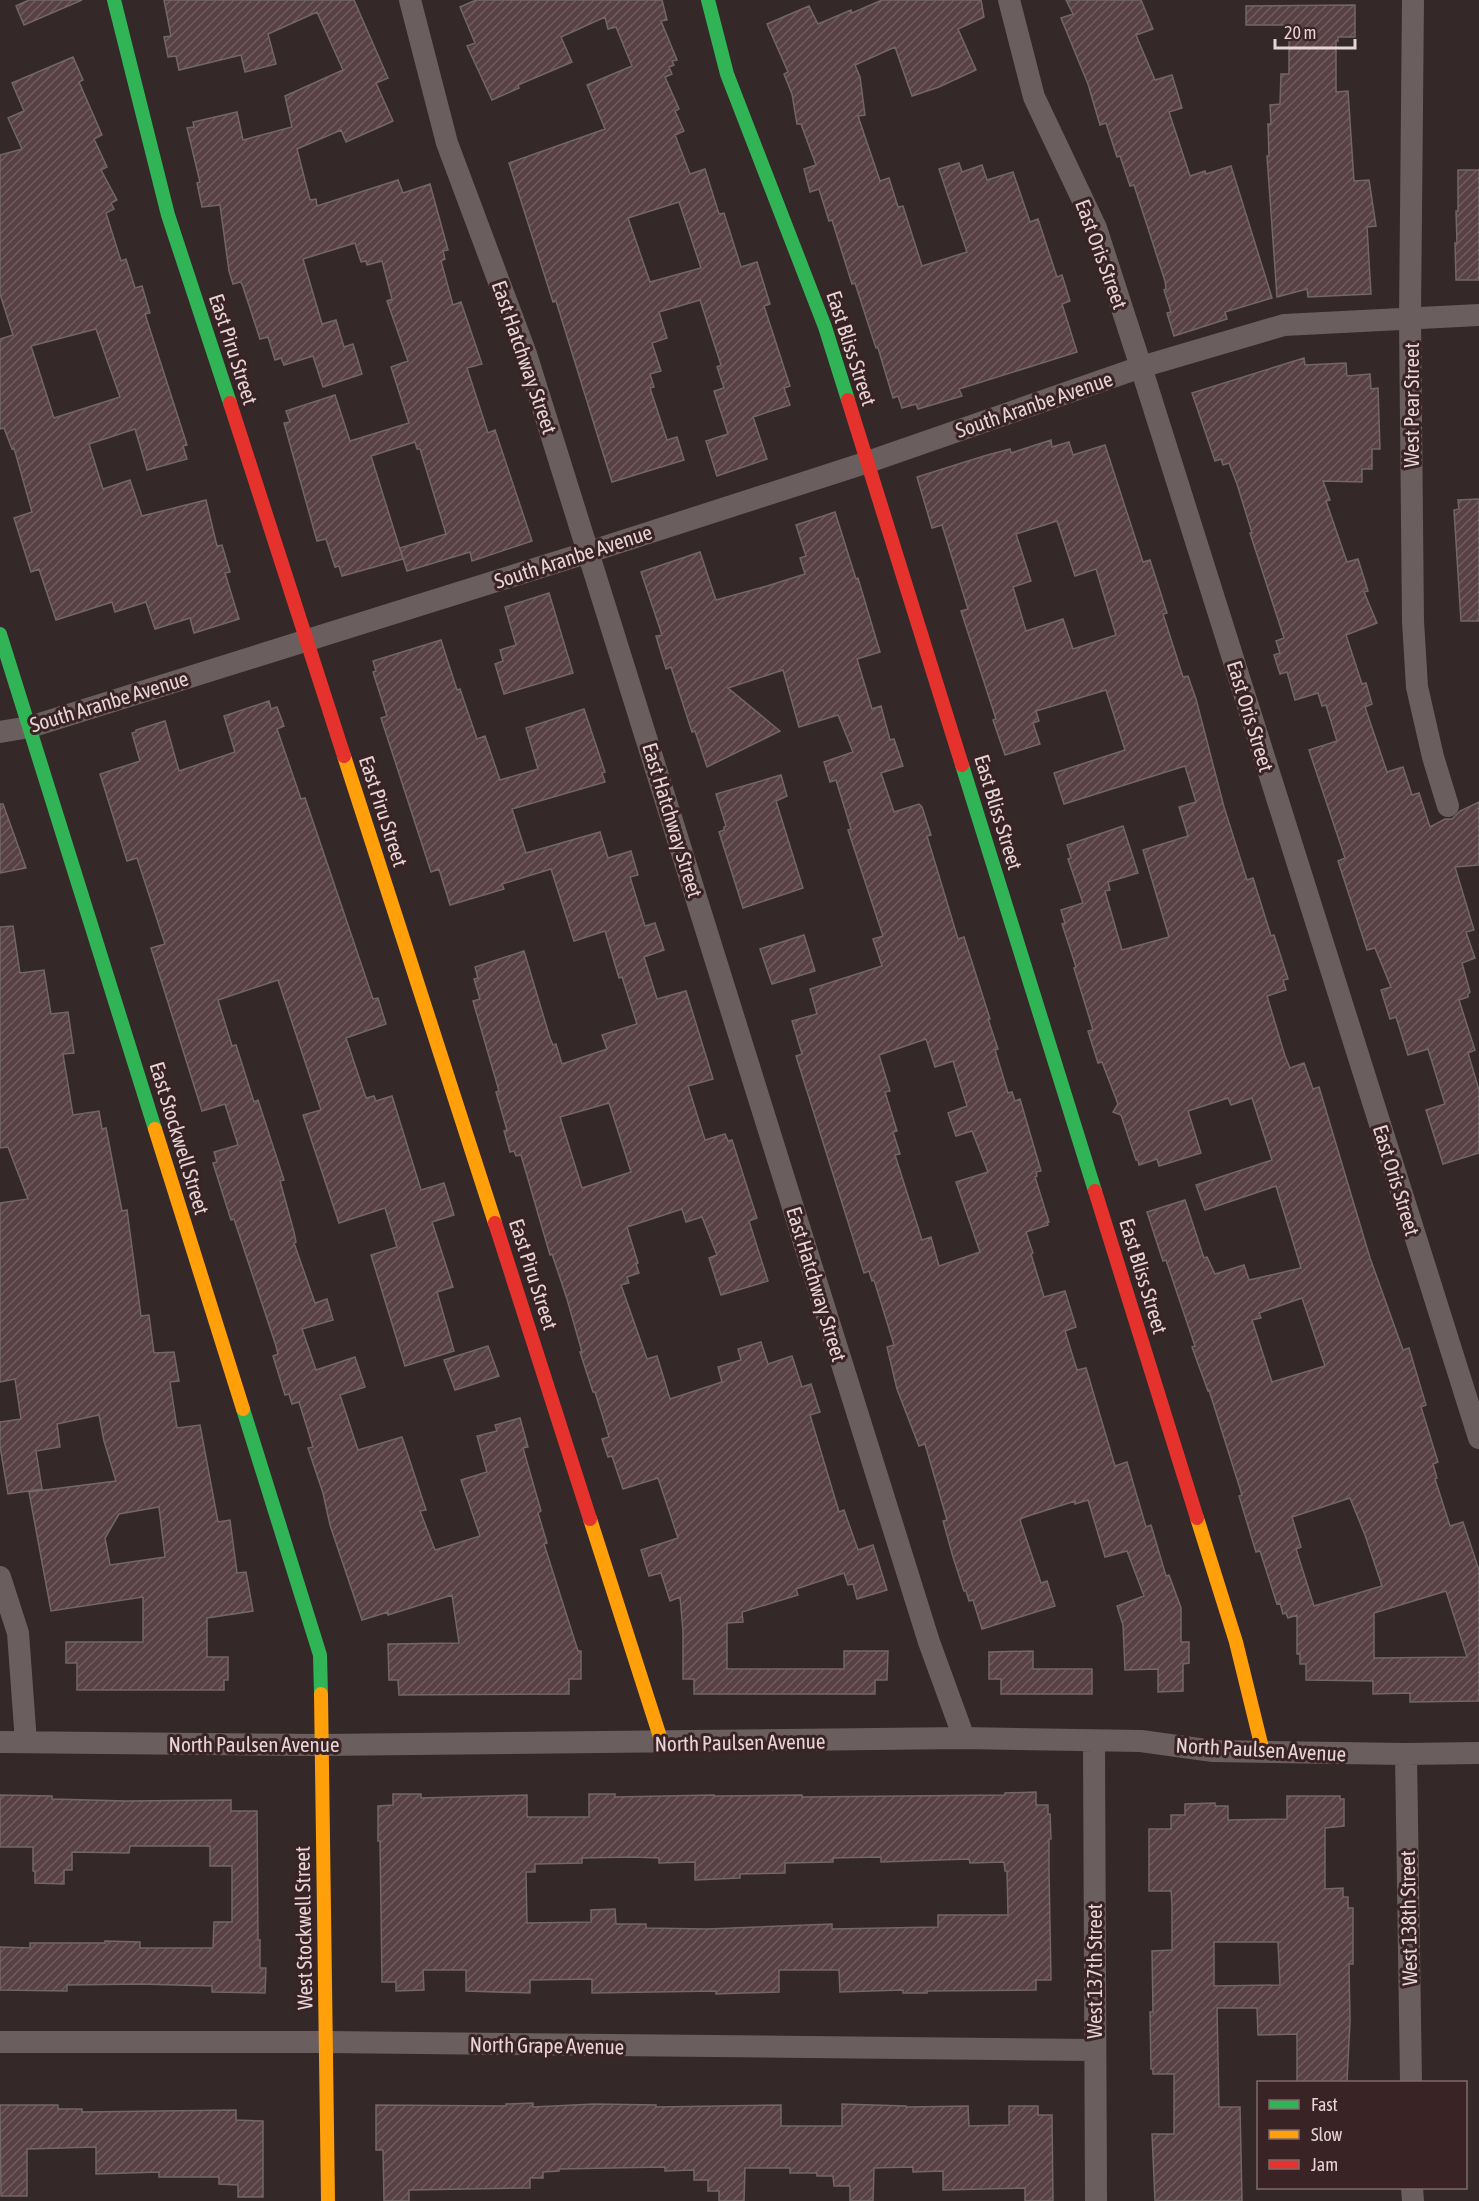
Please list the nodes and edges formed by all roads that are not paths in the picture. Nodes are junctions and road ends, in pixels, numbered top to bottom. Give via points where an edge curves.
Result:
1 (114, 0) edge
2 (410, 0) edge
3 (708, 0) edge
4 (1009, 0) edge
5 (1413, 0) edge
6 (1479, 315) edge
7 (1410, 319) junction
8 (1142, 367) junction
9 (868, 462) junction
10 (589, 552) junction
11 (0, 634) edge
12 (307, 640) junction
13 (30, 727) junction
14 (0, 732) edge
15 (1448, 806) dead end
16 (1479, 1438) edge
17 (0, 1577) edge
18 (320, 1655) joint
19 (964, 1738) junction
20 (1094, 1741) junction
21 (0, 1742) edge
22 (26, 1742) junction
23 (662, 1743) junction
24 (320, 1745) junction
25 (1263, 1752) junction
26 (1479, 1752) edge
27 (1406, 1754) junction
28 (0, 2042) edge
29 (326, 2043) junction
30 (1095, 2050) junction
31 (1411, 2081) edge
32 (328, 2201) edge
33 (1096, 2201) edge

1 - 12 street, East Piru Street via 168,216
2 - 10 street, East Hatchway Street via 447,143 526,354
3 - 9 street, East Bliss Street via 727,74 825,327
4 - 8 street, East Oris Street via 1034,97 1096,228
5 - 7 street, West Pear Street
6 - 7 street, South Aranbe Avenue
7 - 8 street, South Aranbe Avenue via 1284,325
7 - 15 street, West Pear Street via 1417,687
8 - 9 street, South Aranbe Avenue
8 - 16 street, East Oris Street
9 - 10 street, South Aranbe Avenue
9 - 25 street, East Bliss Street via 1236,1642
10 - 12 street, South Aranbe Avenue
10 - 19 street, East Hatchway Street via 929,1642
11 - 13 street, East Stockwell Street
12 - 13 street, South Aranbe Avenue
12 - 23 street, East Piru Street
13 - 14 street, South Aranbe Avenue
13 - 18 street, East Stockwell Street
17 - 22 street via 18,1633
18 - 24 street, West Stockwell Street
19 - 20 street, North Paulsen Avenue
19 - 23 street, North Paulsen Avenue
20 - 25 street, North Paulsen Avenue via 1141,1741 1213,1751
20 - 30 street, West 137th Street
21 - 22 street, North Paulsen Avenue
22 - 24 street, North Paulsen Avenue
23 - 24 street, North Paulsen Avenue
24 - 29 street, West Stockwell Street
25 - 27 street, North Paulsen Avenue
26 - 27 street, North Paulsen Avenue
27 - 31 street, West 138th Street
28 - 29 street, North Grape Avenue
29 - 30 street, North Grape Avenue
29 - 32 street, West Stockwell Street
30 - 33 street, West 137th Street

